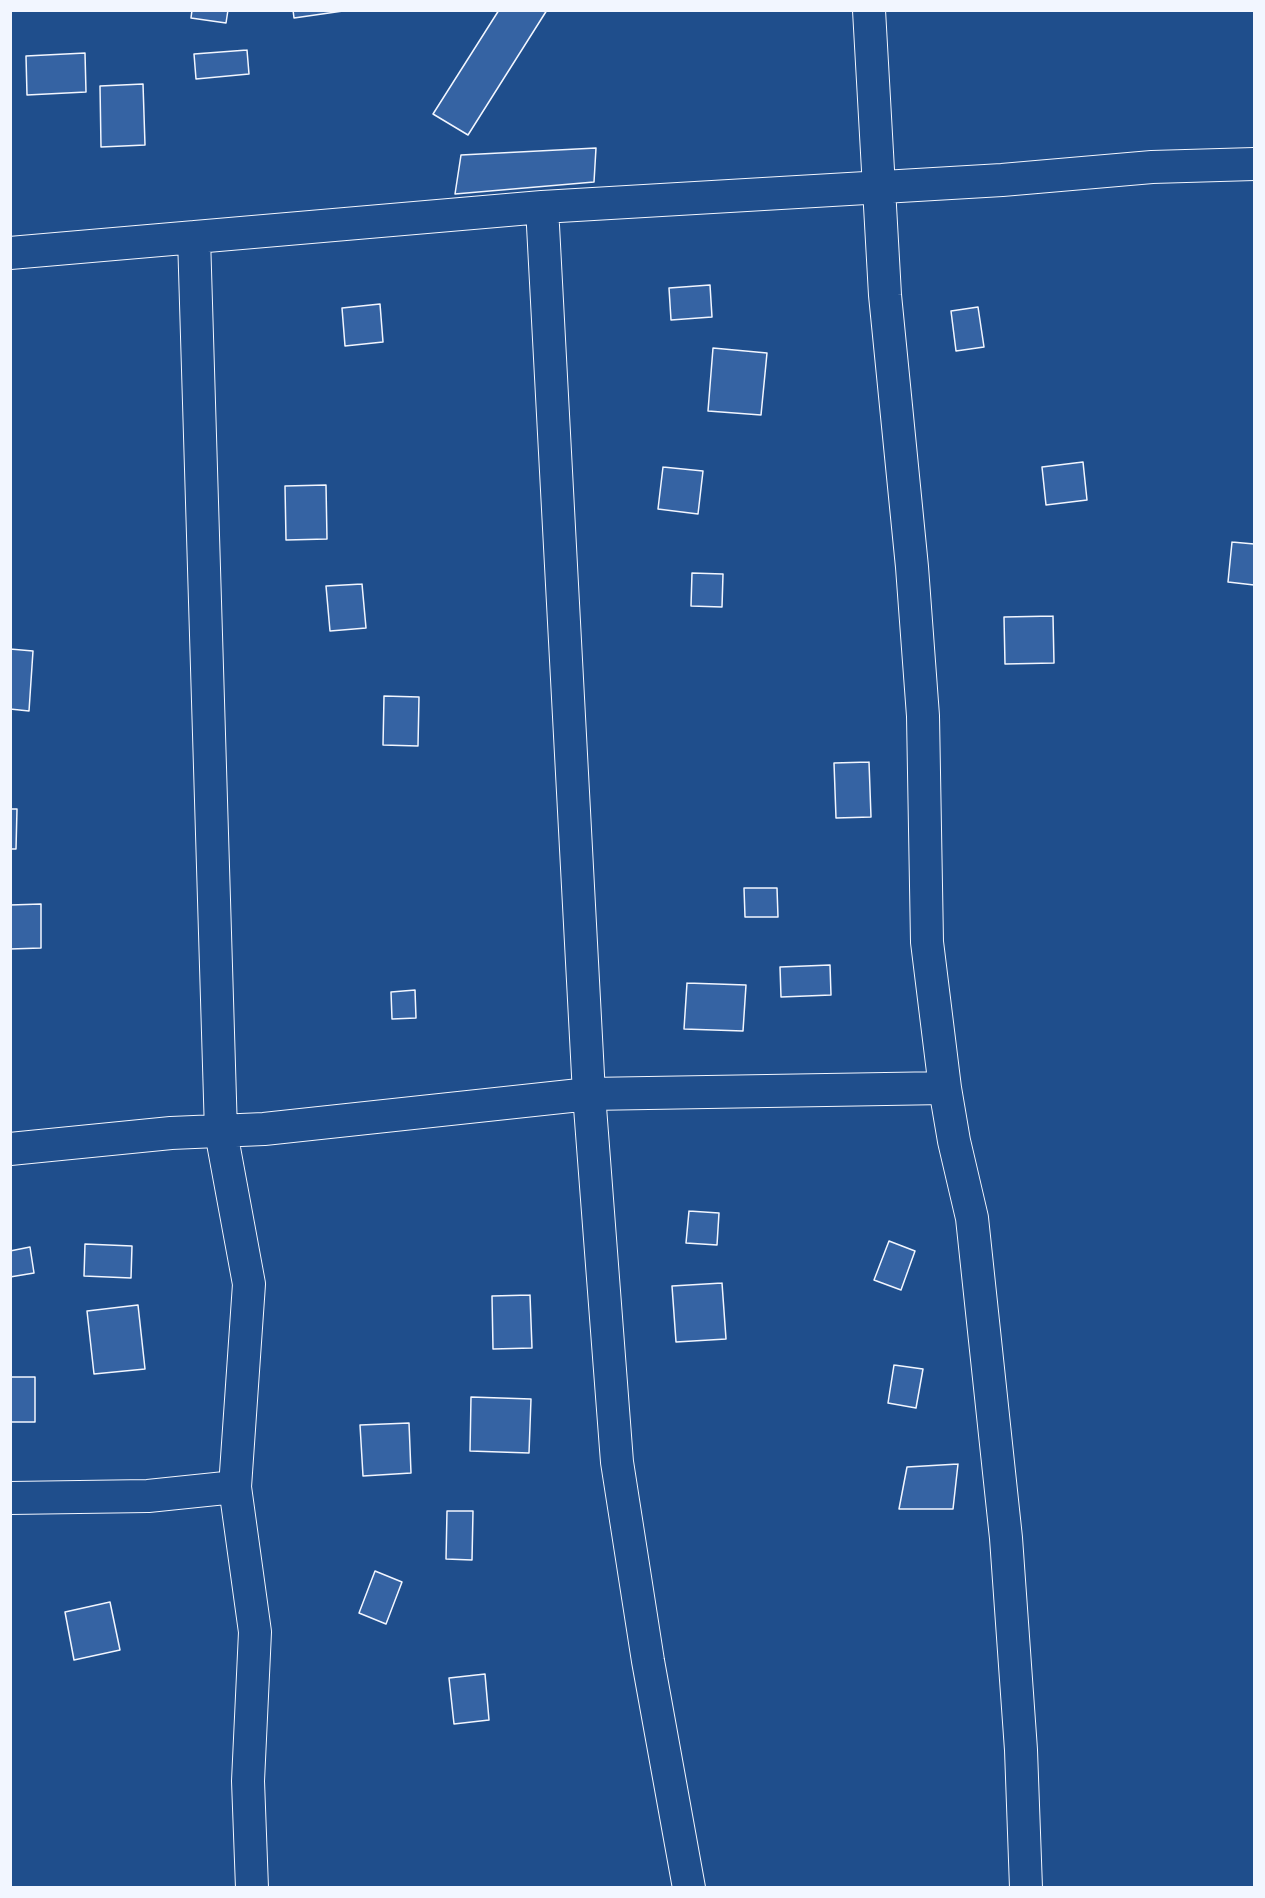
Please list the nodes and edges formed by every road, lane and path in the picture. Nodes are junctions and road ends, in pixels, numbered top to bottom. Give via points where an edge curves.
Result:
1 (869, 10) edge
2 (1254, 164) edge
3 (878, 188) junction
4 (542, 207) junction
5 (194, 237) junction
6 (10, 253) edge
7 (945, 1088) junction
8 (589, 1094) junction
9 (221, 1132) junction
10 (10, 1149) edge
11 (236, 1486) junction
12 (10, 1497) edge
13 (252, 1887) edge
14 (689, 1887) edge
15 (1026, 1887) edge

1 - 3 street
2 - 3 street via 1152,167
3 - 4 street
3 - 7 street via 923,716 927,942
4 - 5 street
4 - 8 street
5 - 6 street
5 - 9 street
7 - 8 street
7 - 15 street via 972,1218 1005,1526
8 - 9 street
8 - 14 street via 616,1462
9 - 10 street via 171,1133
9 - 11 street via 249,1284
11 - 12 street via 148,1496
11 - 13 street via 255,1632 248,1780

